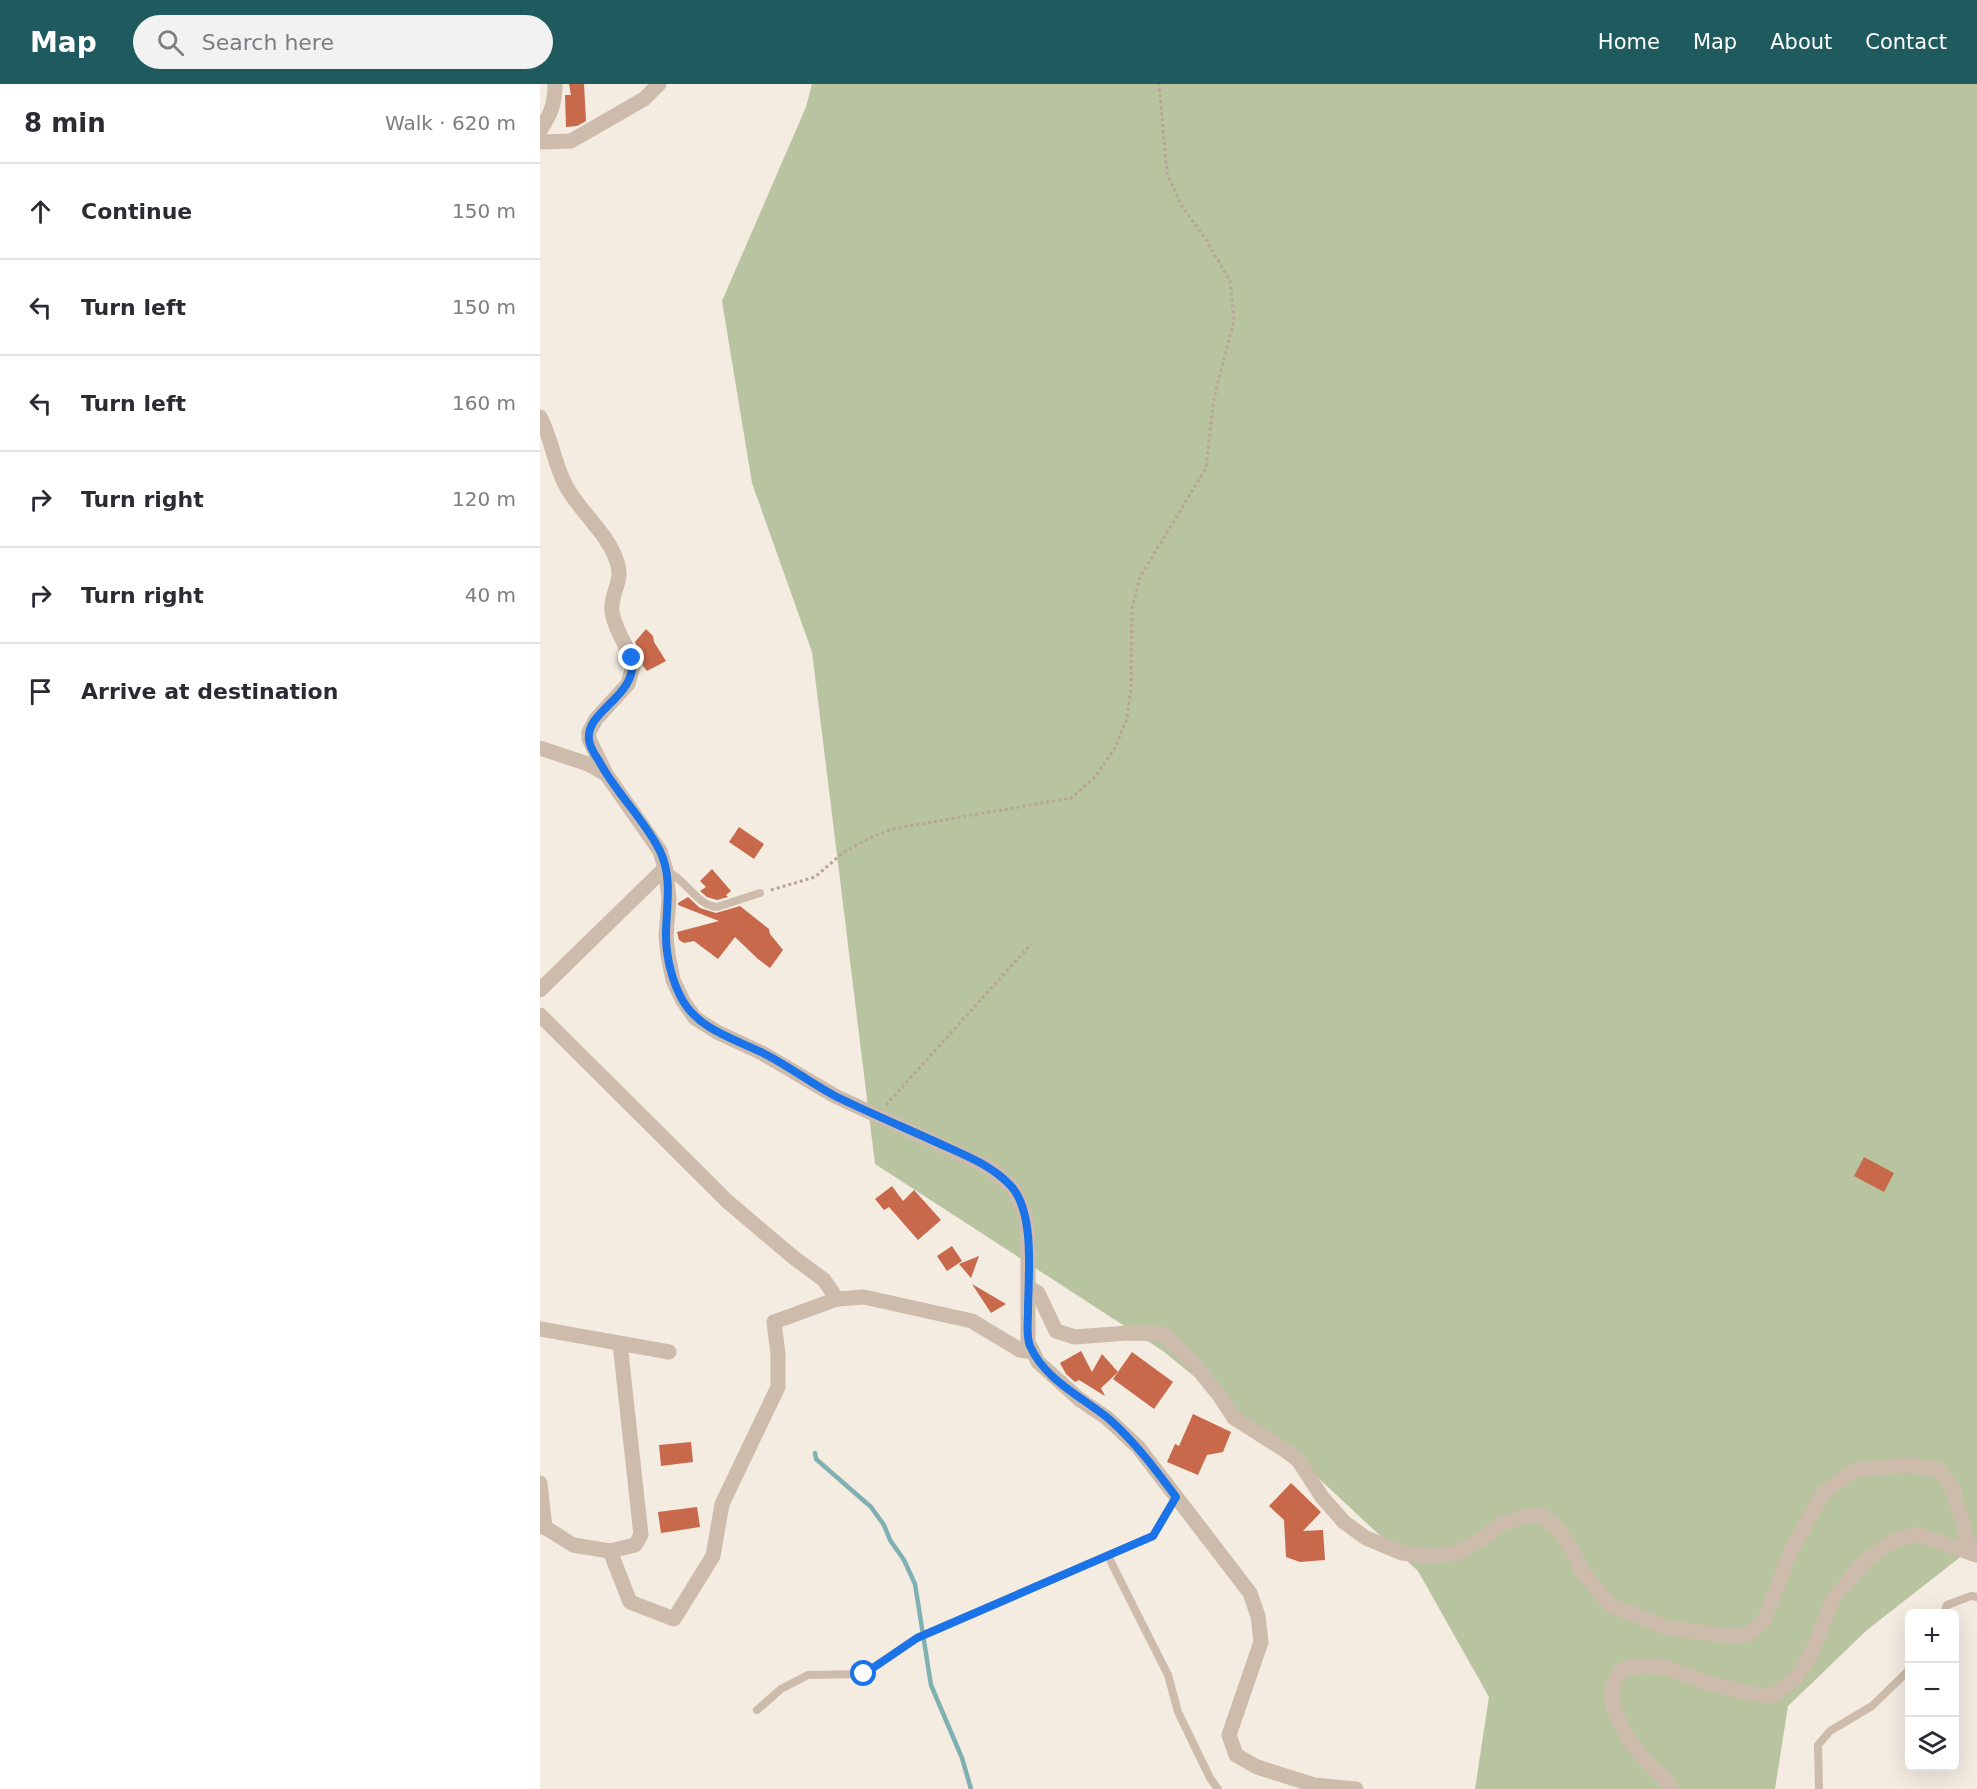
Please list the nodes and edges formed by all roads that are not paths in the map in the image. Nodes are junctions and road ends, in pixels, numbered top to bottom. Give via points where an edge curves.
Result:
1 (555, 84) edge
2 (659, 84) edge
3 (540, 130) edge
4 (540, 142) edge
5 (540, 417) edge
6 (540, 748) edge
7 (606, 774) junction
8 (666, 869) junction
9 (760, 893) road end
10 (540, 990) edge
11 (540, 1015) edge
12 (1028, 1287) junction
13 (837, 1299) junction
14 (540, 1329) edge
15 (620, 1344) junction
16 (669, 1352) dead end
17 (1033, 1352) junction
18 (540, 1483) edge
19 (1176, 1497) junction
20 (542, 1526) edge
21 (609, 1551) junction
22 (1974, 1554) edge
23 (1108, 1556) junction
24 (1977, 1597) edge
25 (1946, 1609) edge
26 (1905, 1674) edge
27 (757, 1710) dead end
28 (1218, 1789) edge
29 (1356, 1789) edge
30 (1671, 1789) edge
31 (1819, 1789) edge

1 - 3 street via 555,102
2 - 4 street via 644,99 571,141
5 - 7 street via 568,489 611,547 619,566 612,611 633,666 628,684 589,732 591,746
6 - 7 street
7 - 8 street via 660,851
8 - 9 lane via 712,906
8 - 10 street
8 - 12 street via 666,936 673,980 695,1018 835,1096 988,1167 1012,1187 1025,1214
11 - 13 street via 728,1202 824,1280
12 - 17 street via 1028,1342
12 - 22 street via 1038,1293 1056,1331 1075,1337 1163,1334 1193,1363 1234,1418 1298,1460 1344,1522 1366,1538 1402,1553 1457,1553 1501,1524 1541,1515 1558,1529 1581,1570 1611,1605 1668,1628 1731,1636 1749,1634 1764,1620 1791,1550 1824,1491 1855,1470 1908,1465 1938,1469 1953,1489
13 - 17 street via 864,1297 972,1321 1020,1350
13 - 21 street via 774,1322 778,1387 722,1504 713,1556 674,1619 630,1602
14 - 15 street
15 - 16 street
15 - 21 street via 641,1535 635,1545
17 - 19 street via 1038,1362 1071,1392 1138,1447
18 - 20 street
19 - 23 lane via 1153,1536
19 - 29 street via 1250,1593 1258,1616 1261,1642 1229,1735 1236,1755 1257,1767 1314,1785
20 - 21 street via 573,1545
22 - 30 street via 1917,1534 1892,1542 1866,1560 1832,1600 1811,1654 1796,1678 1772,1696 1708,1683 1667,1668 1639,1665 1620,1671 1612,1688 1613,1708 1627,1735
23 - 27 lane via 917,1638 864,1674 808,1675 781,1689
23 - 28 lane via 1168,1675 1178,1712
24 - 25 lane via 1947,1605
26 - 31 lane via 1872,1706 1830,1731 1818,1744

